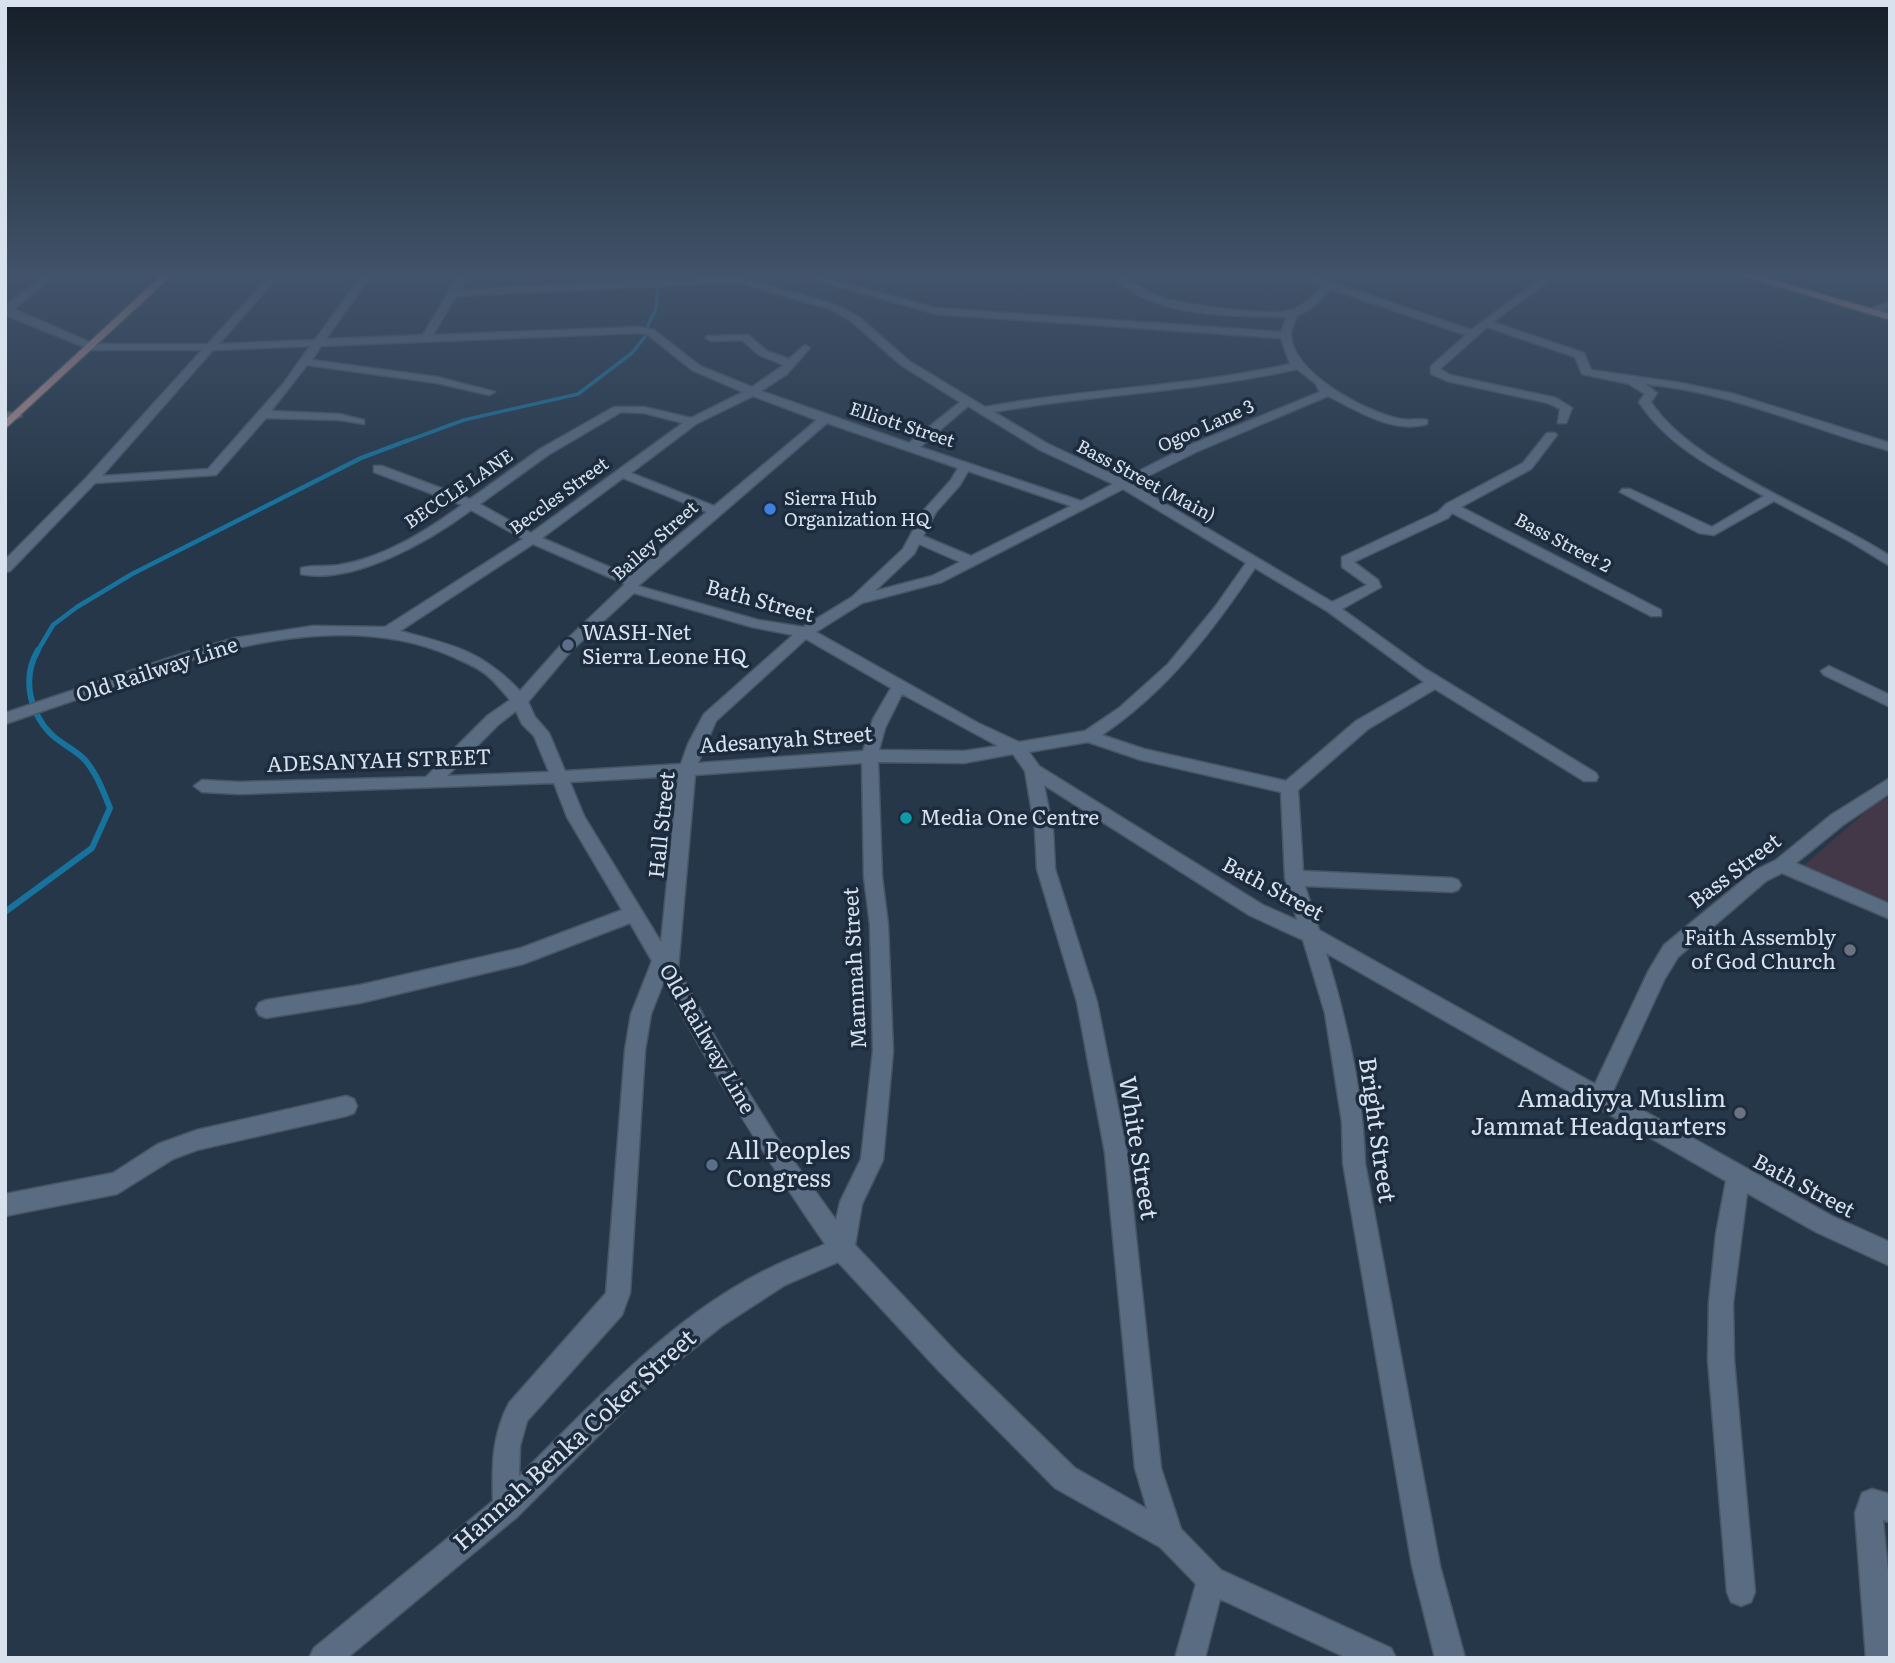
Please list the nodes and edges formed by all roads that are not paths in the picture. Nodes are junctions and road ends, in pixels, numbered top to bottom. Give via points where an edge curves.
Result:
1 (87, 352) edge
2 (206, 352) edge
3 (312, 352) edge
4 (671, 352) edge
5 (763, 352) edge
6 (802, 352) edge
7 (892, 352) edge
8 (1291, 352) edge
9 (1454, 352) edge
10 (1570, 352) edge
11 (306, 362) junction
12 (791, 364) junction
13 (1298, 366) junction
14 (1632, 381) junction
15 (1325, 391) junction
16 (489, 392) dead end
17 (752, 392) junction
18 (969, 400) junction
19 (986, 410) junction
20 (263, 414) junction
21 (11, 415) edge
22 (825, 419) junction
23 (1562, 421) dead end
24 (360, 422) dead end
25 (692, 422) junction
26 (1423, 422) dead end
27 (5, 426) edge
28 (1551, 435) dead end
29 (1890, 447) edge
30 (911, 448) junction
31 (966, 465) junction
32 (378, 469) dead end
33 (621, 473) junction
34 (91, 480) junction
35 (1123, 484) junction
36 (1626, 492) dead end
37 (1772, 496) junction
38 (470, 504) junction
39 (1084, 506) junction
40 (1451, 507) junction
41 (718, 512) junction
42 (916, 538) junction
43 (532, 539) junction
44 (5, 548) edge
45 (25, 548) junction
46 (970, 561) junction
47 (1253, 562) junction
48 (1890, 562) edge
49 (5, 568) edge
50 (306, 571) dead end
51 (632, 585) junction
52 (857, 600) junction
53 (1332, 608) junction
54 (1656, 613) dead end
55 (388, 632) junction
56 (805, 632) junction
57 (1829, 671) dead end
58 (1435, 682) junction
59 (901, 685) junction
60 (520, 701) junction
61 (1890, 702) edge
62 (7, 719) edge
63 (1089, 736) junction
64 (1017, 748) junction
65 (870, 756) junction
66 (1033, 769) junction
67 (687, 770) junction
68 (557, 777) junction
69 (1590, 777) dead end
70 (432, 781) junction
71 (1890, 784) edge
72 (202, 786) dead end
73 (1289, 788) junction
74 (1782, 865) junction
75 (1294, 878) junction
76 (1452, 886) dead end
77 (1890, 912) edge
78 (635, 914) junction
79 (1313, 936) junction
80 (665, 965) junction
81 (267, 1009) dead end
82 (1600, 1096) junction
83 (346, 1106) dead end
84 (1738, 1176) junction
85 (5, 1205) edge
86 (842, 1249) junction
87 (1890, 1254) edge
88 (507, 1507) junction
89 (1890, 1508) edge
90 (1170, 1537) junction
91 (1211, 1580) junction
92 (1741, 1592) dead end
93 (324, 1658) edge
94 (1190, 1658) edge
95 (1381, 1658) edge
96 (1450, 1658) edge
97 (1881, 1658) edge

1 - 21 main road
2 - 34 street
3 - 11 street
4 - 17 street, Elliott Street via 696,368
5 - 12 street
6 - 12 street, Beccles Street
7 - 18 street, Bass Street (Main)
8 - 13 street
9 - 23 street via 1435,372 1552,400 1566,408
10 - 14 street via 1580,355 1586,372
11 - 16 street
11 - 20 street
12 - 17 street, Beccles Street
13 - 15 street
13 - 19 street via 1213,383
14 - 29 street via 1723,393
14 - 37 street via 1651,393 1645,402 1649,415 1664,428
15 - 26 street via 1396,423 1411,426
15 - 35 street, Ogoo Lane 3 via 1194,447
17 - 22 street, Elliott Street
17 - 25 street, Beccles Street
18 - 19 street, Bass Street (Main)
18 - 30 street
19 - 35 street, Bass Street (Main) via 1044,447
20 - 24 street
20 - 34 street via 209,472
21 - 27 main road
22 - 30 street, Elliott Street
22 - 41 street, Bailey Street
25 - 33 street, Beccles Street
25 - 38 street, BECCLE LANE via 622,407
28 - 40 street via 1527,466
30 - 31 street, Elliott Street
31 - 39 street, Elliott Street
31 - 42 street, Hall Street via 930,510
32 - 38 street, Bath Street
33 - 41 street
33 - 43 street, Beccles Street
34 - 45 street
35 - 39 street, Ogoo Lane 3
35 - 47 street, Bass Street (Main)
36 - 37 street via 1714,531
37 - 48 street via 1857,539
38 - 43 street, Bath Street
38 - 50 street, BECCLE LANE via 383,558 335,572
39 - 46 street, Ogoo Lane 3
40 - 53 street via 1347,560 1374,587
40 - 54 street, Bass Street 2
41 - 51 street, Bailey Street
42 - 46 street
42 - 52 street, Hall Street via 909,551
43 - 51 street, Bath Street
43 - 55 street, Beccles Street
44 - 45 street
45 - 49 street
46 - 52 street, Ogoo Lane 3 via 937,579
47 - 53 street, Bass Street (Main)
47 - 63 street via 1173,667 1125,712
51 - 56 street, Bath Street via 757,624
51 - 60 street, Bailey Street via 566,648
52 - 56 street, Hall Street
53 - 58 street, Bass Street (Main)
55 - 60 street, Old Railway Line via 477,662
55 - 62 street, Old Railway Line via 313,631 234,643
56 - 59 street, Bath Street
56 - 67 street, Hall Street via 710,718
57 - 61 street
58 - 69 street, Bass Street (Main)
58 - 73 street via 1362,725
59 - 64 street, Bath Street
59 - 65 street, Mammah Street via 885,711
60 - 68 street, Old Railway Line via 528,720 541,733
60 - 70 street, Bailey Street via 493,720
63 - 64 street, Adesanyah Street
63 - 73 street via 1141,754
64 - 65 street, Adesanyah Street via 964,757
64 - 66 street, Bath Street
65 - 67 street, Adesanyah Street
65 - 86 street, Mammah Street via 883,1051 872,1160 851,1202
66 - 79 street, Bath Street via 1256,910
66 - 90 street, White Street via 1046,869 1087,1002 1116,1153 1148,1468
67 - 68 street, Adesanyah Street
67 - 80 street, Hall Street
68 - 70 street, ADESANYAH STREET
68 - 78 street, Old Railway Line
70 - 72 street, ADESANYAH STREET
71 - 74 street, Bass Street
73 - 75 street, Bright Street
74 - 77 street
74 - 82 street, Bass Street via 1760,877 1671,951
75 - 76 street
75 - 79 street, Bright Street
78 - 80 street, Old Railway Line
78 - 81 street via 523,956 360,994
79 - 82 street, Bath Street
79 - 96 street, Bright Street via 1335,1013 1353,1122 1354,1163 1423,1552
80 - 86 street, Old Railway Line via 767,1142
80 - 88 street, Hall Street via 641,1014 635,1050 618,1293 613,1306 509,1426
82 - 84 street, Bath Street
83 - 85 street via 197,1140 166,1151 117,1183
84 - 87 street, Bath Street
84 - 92 street via 1721,1303 1721,1360
86 - 88 street, Hannah Benka Coker Street via 776,1277 704,1325 645,1371
86 - 90 street, Old Railway Line via 1065,1478
88 - 93 street, Hannah Benka Coker Street
89 - 97 street via 1872,1503 1869,1513
90 - 91 street, Old Railway Line
91 - 94 street
91 - 95 street, Old Railway Line

